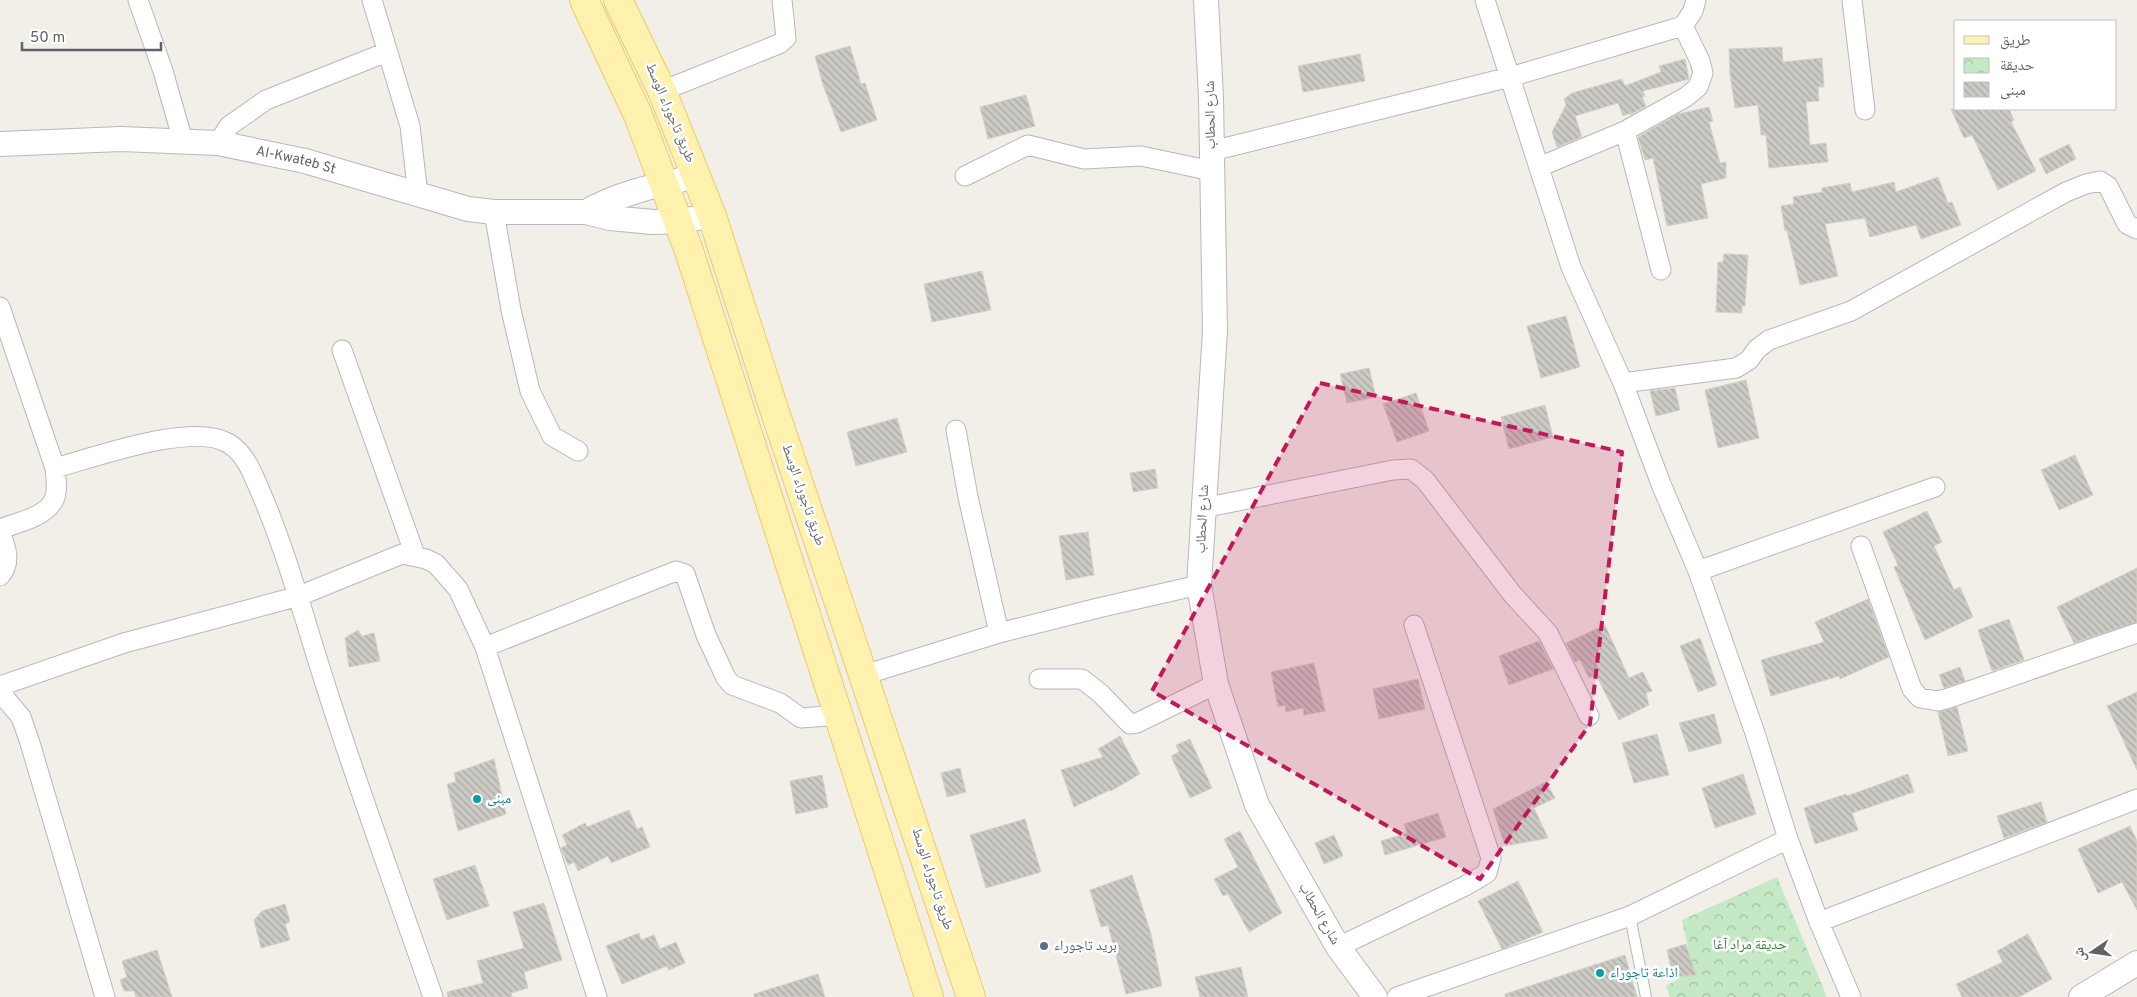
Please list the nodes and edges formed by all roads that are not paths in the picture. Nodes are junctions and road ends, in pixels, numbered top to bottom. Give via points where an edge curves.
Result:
1 (138, 0) edge
2 (372, 0) edge
3 (584, 0) edge
4 (618, 0) edge
5 (782, 0) edge
6 (1206, 0) edge
7 (1485, 0) edge
8 (1696, 0) edge
9 (1852, 0) edge
10 (1683, 26) junction
11 (387, 52) junction
12 (1510, 77) junction
13 (662, 91) junction
14 (1865, 110) dead end
15 (1625, 131) junction
16 (183, 142) junction
17 (218, 143) junction
18 (0, 144) edge
19 (1212, 161) junction
20 (1539, 167) junction
21 (697, 176) junction
22 (965, 176) dead end
23 (665, 184) junction
24 (418, 195) junction
25 (494, 212) junction
26 (586, 212) junction
27 (712, 216) junction
28 (678, 221) junction
29 (2137, 229) edge
30 (1661, 270) dead end
31 (0, 307) edge
32 (342, 350) dead end
33 (1623, 384) junction
34 (956, 430) dead end
35 (578, 451) dead end
36 (55, 468) junction
37 (1934, 487) dead end
38 (1203, 508) junction
39 (0, 529) edge
40 (0, 534) edge
41 (1861, 546) dead end
42 (414, 555) junction
43 (1698, 571) junction
44 (0, 576) edge
45 (1199, 585) junction
46 (299, 596) junction
47 (1414, 625) dead end
48 (999, 633) junction
49 (2137, 633) edge
50 (485, 647) junction
51 (864, 675) junction
52 (1039, 679) dead end
53 (1216, 684) junction
54 (0, 686) edge
55 (0, 692) edge
56 (840, 716) junction
57 (1589, 716) dead end
58 (2137, 800) edge
59 (1788, 839) junction
60 (1630, 916) junction
61 (1819, 922) junction
62 (1338, 947) junction
63 (2137, 963) edge
64 (1410, 995) edge
65 (105, 997) edge
66 (433, 997) edge
67 (597, 997) edge
68 (929, 997) edge
69 (971, 997) edge
70 (1375, 997) edge
71 (1646, 997) edge
72 (1851, 997) edge
73 (2081, 997) edge

1 - 16 street
2 - 11 street
3 - 23 main road via 638,115
4 - 13 main road, طريق تاجوراء الوسط
5 - 13 street via 786,38 779,44
6 - 19 street, شارع الحطاب
7 - 12 street
8 - 10 street
9 - 14 street
10 - 12 street
10 - 15 street via 1700,61 1701,82 1686,97
11 - 17 street via 266,100 229,126
11 - 24 street via 410,126
12 - 19 street
12 - 20 street
13 - 21 main road, طريق تاجوراء الوسط
15 - 20 street
15 - 30 street
16 - 17 street, Al-Kwateb St
16 - 18 street, Al-Kwateb St via 121,139
17 - 24 street, Al-Kwateb St via 305,161
19 - 22 street via 1141,156 1084,159 1028,145
19 - 38 street, شارع الحطاب via 1215,331
20 - 33 street via 1571,267
21 - 23 street
21 - 27 main road, طريق تاجوراء الوسط
23 - 26 street via 604,201
23 - 28 main road
24 - 25 street, Al-Kwateb St via 468,209
25 - 26 street, Al-Kwateb St
25 - 35 street via 511,310 530,391 552,436
26 - 28 street, Al-Kwateb St via 631,221
27 - 28 street, Al-Kwateb St
27 - 51 main road, طريق تاجوراء الوسط
28 - 56 main road
29 - 33 street via 2127,224 2108,186 2100,181 2086,184 1851,311 1768,340 1749,360 1736,368
31 - 36 street
32 - 42 street
33 - 43 street
34 - 48 street
36 - 39 street via 56,490 52,503 38,515
36 - 46 street via 168,437 193,436 228,443 242,456 254,476
37 - 43 street
38 - 45 street, شارع الحطاب
38 - 57 street via 1411,469 1425,480 1514,595 1548,633
40 - 44 street via 5,543 7,566
41 - 49 street via 1912,688 1920,698 1938,701 1949,698
42 - 46 street via 402,554
42 - 50 street via 436,564 458,589
43 - 59 street
45 - 48 street
45 - 53 street, شارع الحطاب
46 - 54 street via 124,643
46 - 66 street via 328,692
47 - 62 street via 1491,858 1487,873 1465,886
48 - 51 street
50 - 56 street via 676,570 685,574 706,635 732,685 780,703 801,718
50 - 67 street
51 - 69 main road, طريق تاجوراء الوسط
52 - 53 street via 1082,679 1130,724 1137,724
53 - 62 street, شارع الحطاب via 1257,805
55 - 65 street via 21,717 30,743
56 - 68 main road
58 - 61 street
59 - 60 street
59 - 61 street
60 - 64 street
60 - 71 lane
61 - 72 street
62 - 70 street, شارع الحطاب
63 - 73 street

